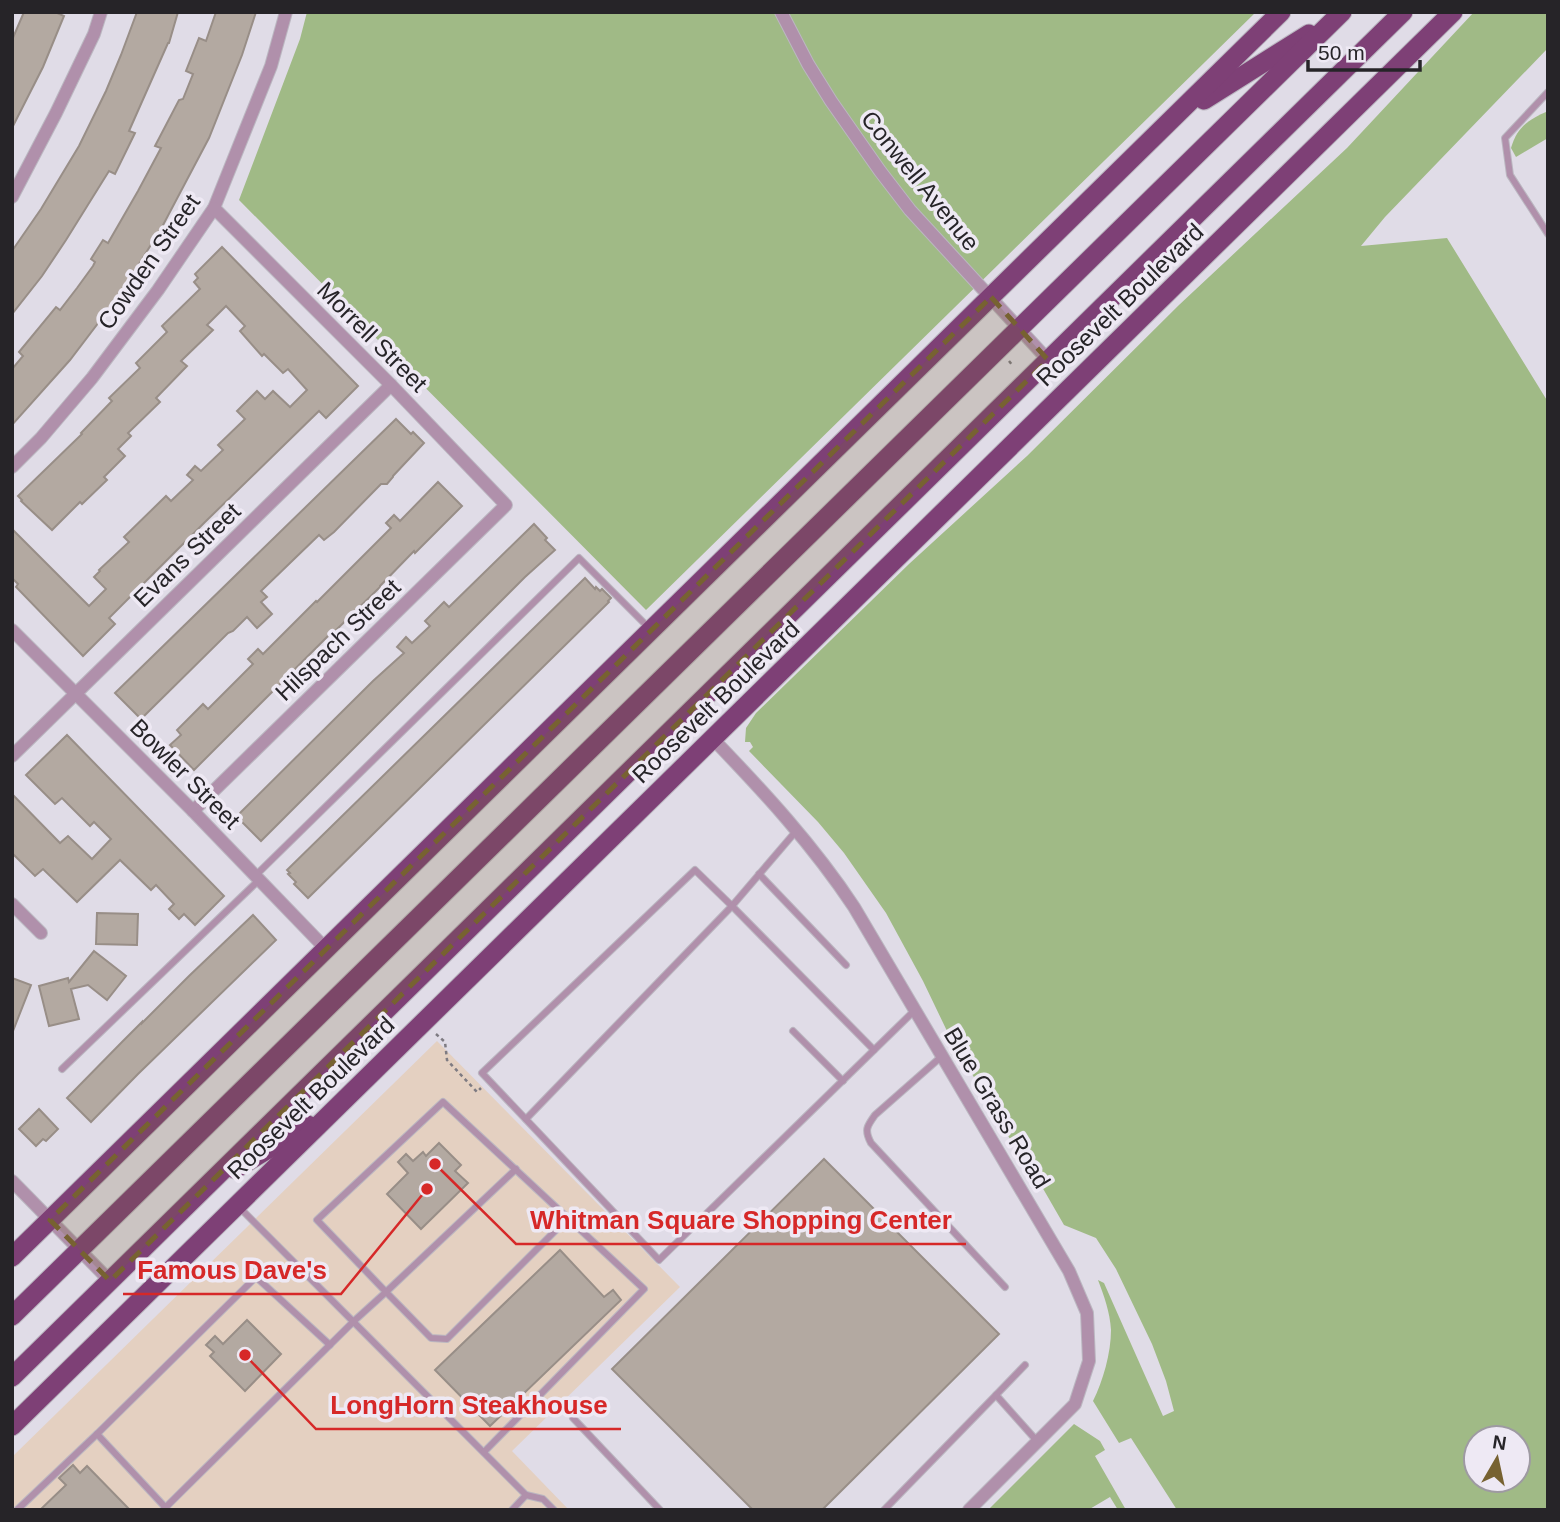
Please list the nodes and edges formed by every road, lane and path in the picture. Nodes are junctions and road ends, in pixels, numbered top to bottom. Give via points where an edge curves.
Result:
1 (101, 12) edge
2 (286, 12) edge
3 (781, 12) edge
4 (1281, 12) edge
5 (1403, 12) edge
6 (1453, 12) edge
7 (1341, 14) edge
8 (1548, 92) edge
9 (1172, 120) junction
10 (12, 197) edge
11 (214, 208) junction
12 (1548, 234) edge
13 (991, 297) junction
14 (1020, 328) junction
15 (1048, 360) junction
16 (391, 385) junction
17 (12, 467) edge
18 (499, 498) joint
19 (12, 630) edge
20 (651, 630) junction
21 (75, 694) junction
22 (713, 739) junction
23 (12, 756) edge
24 (193, 811) junction
25 (797, 830) junction
26 (759, 874) junction
27 (257, 878) junction
28 (12, 904) edge
29 (732, 906) junction
30 (41, 933) dead end
31 (326, 949) junction
32 (846, 965) dead end
33 (915, 1010) junction
34 (434, 1031) dead end
35 (793, 1031) dead end
36 (874, 1050) junction
37 (942, 1056) junction
38 (62, 1069) dead end
39 (843, 1081) junction
40 (481, 1088) dead end
41 (340, 1105) junction
42 (526, 1119) junction
43 (516, 1169) junction
44 (13, 1183) edge
45 (204, 1188) junction
46 (237, 1205) junction
47 (568, 1218) junction
48 (50, 1220) junction
49 (80, 1250) junction
50 (12, 1257) edge
51 (110, 1281) junction
52 (1005, 1287) dead end
53 (386, 1292) junction
54 (12, 1316) edge
55 (354, 1321) junction
56 (330, 1345) junction
57 (1025, 1365) dead end
58 (12, 1377) edge
59 (996, 1395) junction
60 (573, 1418) dead end
61 (12, 1426) edge
62 (97, 1434) junction
63 (1038, 1442) junction
64 (484, 1452) junction
65 (526, 1495) junction
66 (164, 1509) edge
67 (17, 1510) edge
68 (512, 1510) edge
69 (554, 1510) edge
70 (660, 1510) edge
71 (884, 1510) edge
72 (969, 1510) edge

1 - 10 street via 73,79
2 - 11 street, Cowden Street via 271,66
3 - 13 street, Conwell Avenue via 854,136 910,210
4 - 9 highway
5 - 15 highway, Roosevelt Boulevard
6 - 22 highway, Roosevelt Boulevard
7 - 9 highway
7 - 14 highway
8 - 12 lane via 1505,138 1510,175
9 - 13 highway
11 - 16 street, Morrell Street
11 - 17 street, Cowden Street via 92,378
13 - 14 street, Conwell Avenue
13 - 20 highway
14 - 15 street, Conwell Avenue
14 - 49 highway
15 - 45 highway, Roosevelt Boulevard
16 - 18 street, Morrell Street
16 - 21 street, Evans Street
18 - 24 street, Hilspach Street via 506,505
19 - 21 street, Bowler Street
20 - 27 lane via 579,558
20 - 31 highway
21 - 23 street, Evans Street
21 - 24 street, Bowler Street
22 - 25 street, Blue Grass Road
22 - 41 highway, Roosevelt Boulevard
24 - 27 street, Bowler Street
25 - 26 lane
25 - 33 street, Blue Grass Road via 847,896
26 - 29 lane
26 - 32 lane
27 - 31 street, Bowler Street
27 - 38 lane
28 - 30 street
29 - 36 lane
29 - 42 lane
29 - 42 lane via 695,870 482,1073
31 - 48 highway
33 - 36 lane
33 - 37 street, Blue Grass Road
34 - 40 path via 445,1042 446,1060 477,1092
35 - 39 lane
36 - 39 lane
37 - 52 lane via 875,1115 866,1135
37 - 63 street, Blue Grass Road via 1069,1271 1087,1314 1089,1361 1075,1404
39 - 42 lane via 659,1260
41 - 45 highway
41 - 46 highway, Roosevelt Boulevard
43 - 47 lane
43 - 53 lane
43 - 53 lane via 443,1102 317,1220
44 - 48 street
45 - 51 highway, Roosevelt Boulevard
46 - 55 lane
46 - 61 highway, Roosevelt Boulevard
47 - 53 lane via 447,1339 431,1338
47 - 64 lane via 644,1289
48 - 49 street
48 - 50 highway
49 - 51 street
49 - 54 highway
51 - 58 highway, Roosevelt Boulevard
53 - 55 lane
55 - 56 lane
55 - 64 lane
56 - 62 lane via 256,1277
56 - 66 lane
57 - 59 lane
59 - 63 lane
59 - 71 lane
60 - 70 lane
62 - 66 lane
62 - 67 lane
63 - 72 street, Blue Grass Road
64 - 65 lane
65 - 68 lane
65 - 69 lane via 543,1499

